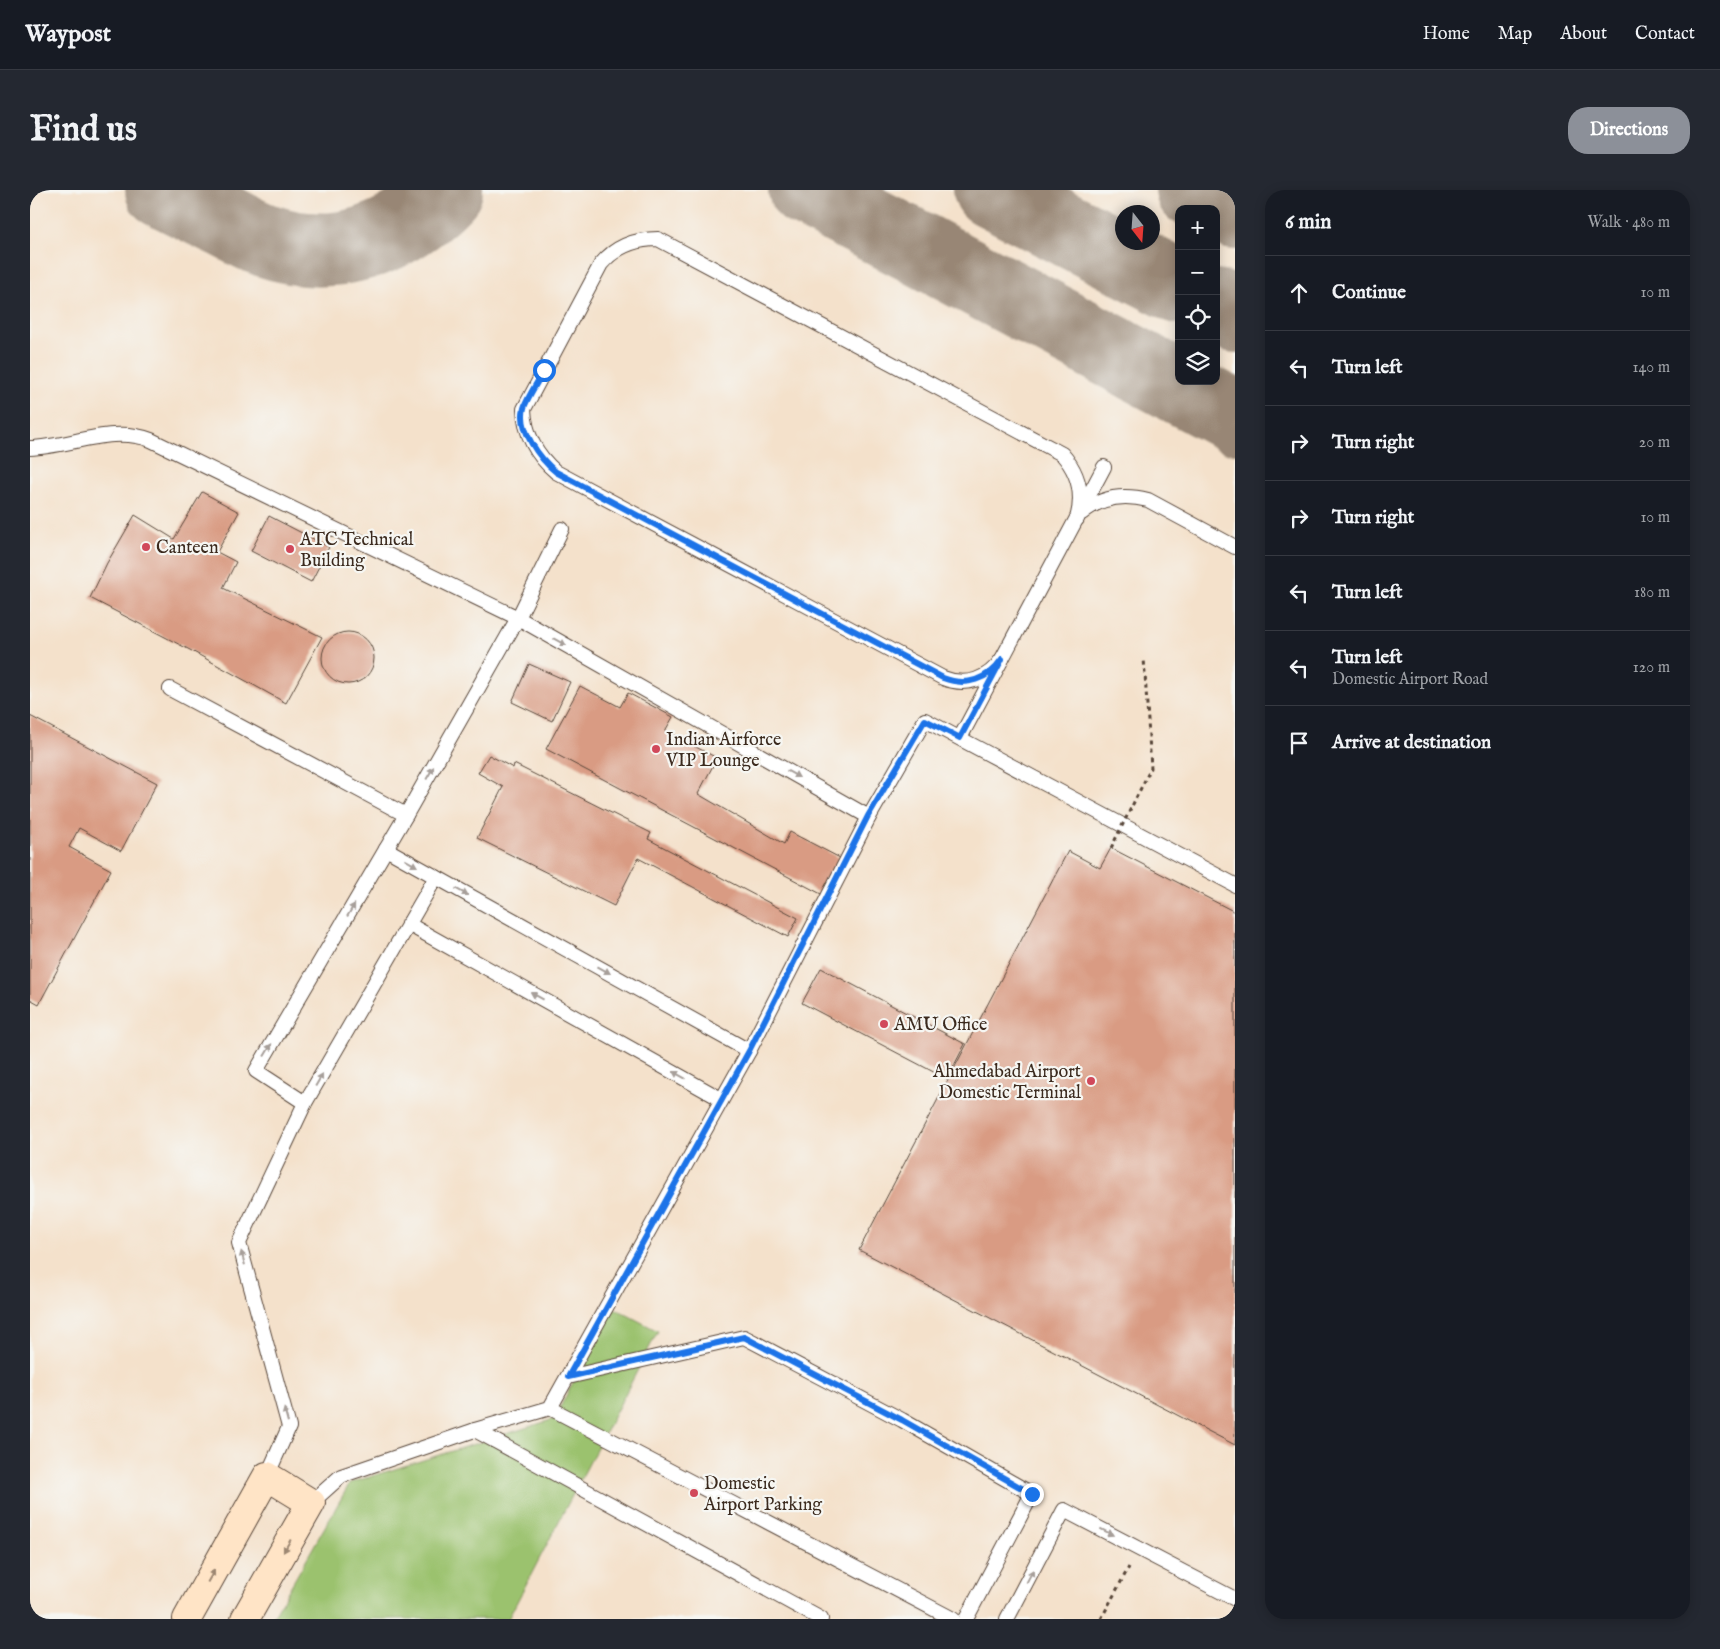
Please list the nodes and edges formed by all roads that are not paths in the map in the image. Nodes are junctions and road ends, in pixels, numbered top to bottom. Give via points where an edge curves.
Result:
1 (30, 448) edge
2 (1104, 468) dead end
3 (1078, 517) junction
4 (562, 529) dead end
5 (1235, 546) edge
6 (518, 618) junction
7 (1002, 659) junction
8 (170, 688) dead end
9 (960, 738) junction
10 (406, 815) junction
11 (868, 816) junction
12 (386, 849) junction
13 (436, 877) junction
14 (1235, 885) edge
15 (408, 924) junction
16 (749, 1051) junction
17 (721, 1099) junction
18 (306, 1103) junction
19 (568, 1377) junction
20 (550, 1408) junction
21 (475, 1430) junction
22 (267, 1476) junction
23 (311, 1503) junction
24 (1235, 1599) edge
25 (187, 1619) edge
26 (245, 1619) edge
27 (821, 1619) edge
28 (953, 1619) edge
29 (966, 1619) edge
30 (1007, 1619) edge

1 - 6 lane via 119,435 147,438
2 - 3 lane
3 - 5 lane via 1096,502 1127,496 1138,498 1148,500
3 - 7 lane
3 - 7 lane via 1080,489 1074,470 1062,454 658,239 626,244 601,264 524,408 532,444 547,464 556,472 943,678 972,682 993,671
4 - 6 lane
10 -> 6 lane
6 -> 11 lane
7 - 9 lane
8 - 10 lane
9 - 11 lane via 925,720
9 - 14 lane
10 - 12 lane
11 - 16 lane
12 -> 13 lane
18 -> 12 lane via 256,1071
13 - 15 lane
13 -> 16 lane
17 -> 15 lane
18 -> 15 lane
16 - 17 lane
17 - 19 lane
22 -> 18 lane via 289,1427 238,1243
19 - 20 lane
19 - 29 lane via 744,1337 902,1420 1032,1494
20 - 21 lane
20 - 28 lane
21 - 23 lane via 341,1476
21 - 27 lane
22 - 23 main road
25 -> 22 main road
23 -> 26 main road
30 -> 24 lane via 1064,1510

